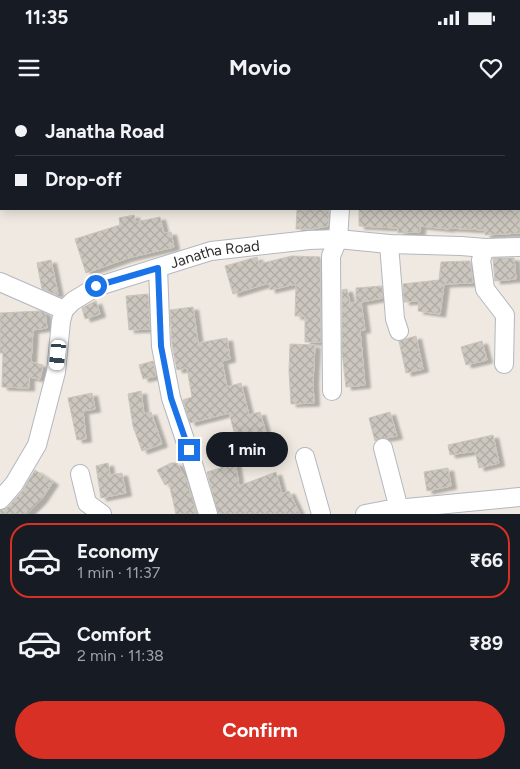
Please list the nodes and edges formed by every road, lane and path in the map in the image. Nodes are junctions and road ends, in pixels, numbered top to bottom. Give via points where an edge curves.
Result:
1 (340, 210) edge
2 (338, 239) junction
3 (389, 244) junction
4 (520, 247) edge
5 (485, 248) junction
6 (158, 268) junction
7 (0, 282) edge
8 (64, 310) junction
9 (399, 331) dead end
10 (504, 364) dead end
11 (332, 391) dead end
12 (383, 448) dead end
13 (304, 457) dead end
14 (80, 474) dead end
15 (520, 497) edge
16 (0, 500) edge
17 (399, 508) junction
18 (102, 514) edge
19 (208, 514) edge
20 (321, 514) edge
21 (365, 514) edge

1 - 2 street
2 - 3 street, Janatha Road
2 - 6 street, Janatha Road via 211,250
2 - 11 street via 331,256
3 - 5 street, Janatha Road
3 - 9 street via 395,319
4 - 5 street, Janatha Road
5 - 10 street via 481,260 485,289 505,315
6 - 8 street, Janatha Road via 96,286
6 - 19 street via 161,346 171,398
7 - 8 street
8 - 16 street via 56,372 37,445 14,484
12 - 17 street
13 - 20 street
14 - 18 street via 87,503
15 - 17 street
17 - 21 street

